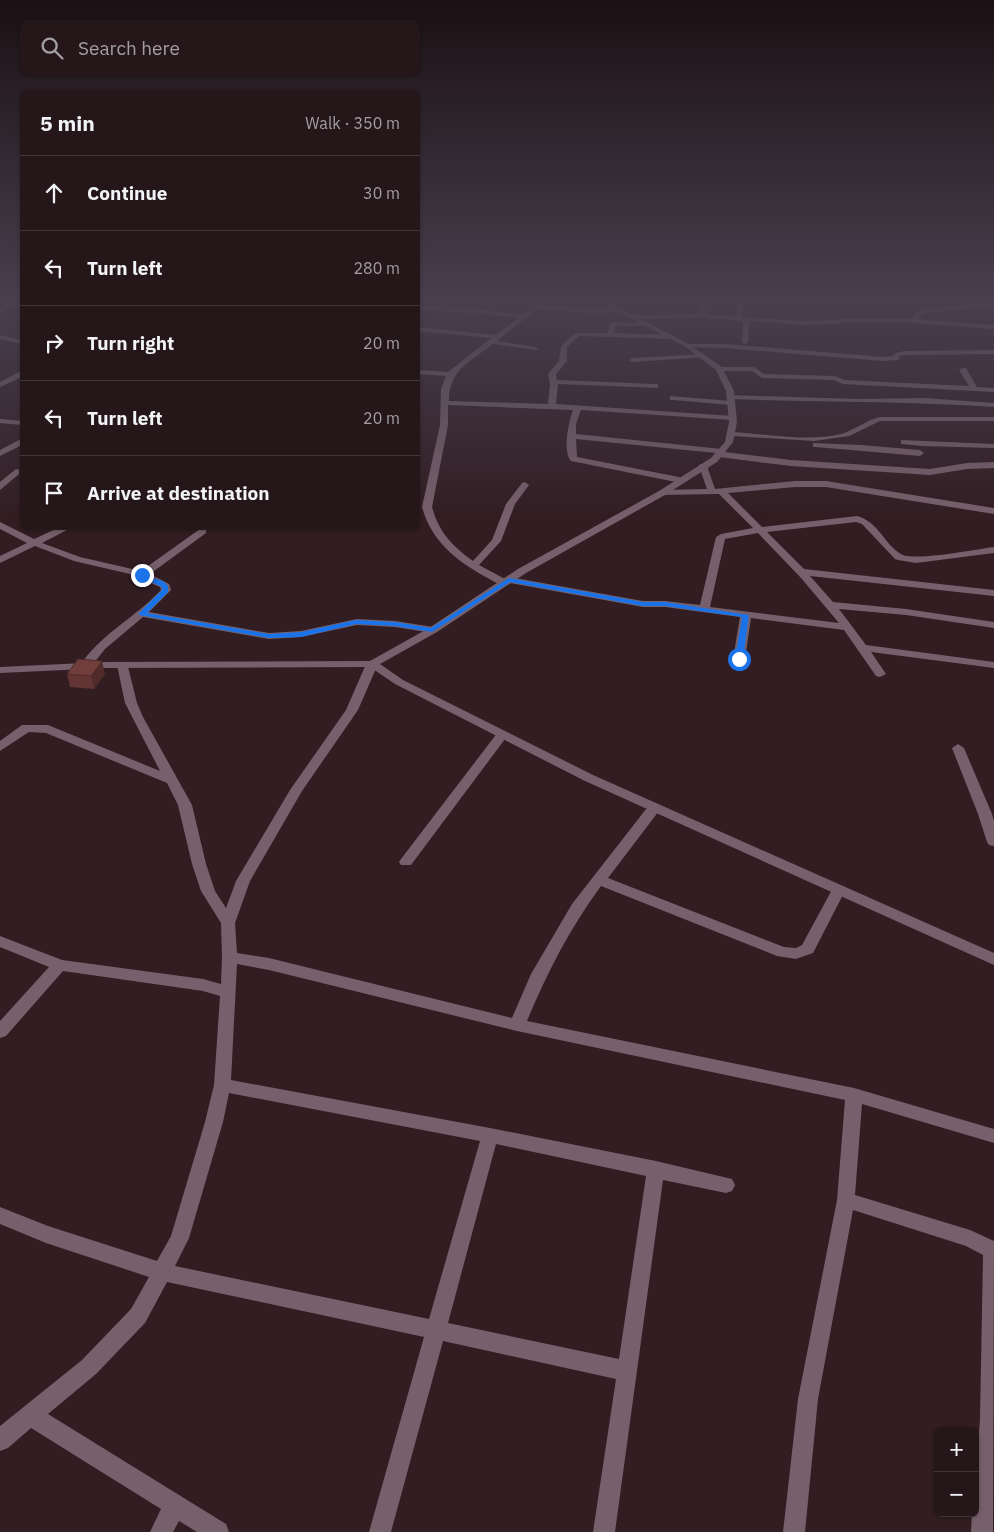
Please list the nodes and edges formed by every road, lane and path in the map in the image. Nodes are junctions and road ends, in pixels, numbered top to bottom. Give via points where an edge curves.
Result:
1 (450, 374) edge
2 (552, 374) edge
3 (722, 374) edge
4 (760, 374) edge
5 (966, 374) edge
6 (20, 375) edge
7 (554, 382) junction
8 (0, 385) edge
9 (656, 386) dead end
10 (974, 388) junction
11 (994, 390) edge
12 (672, 398) dead end
13 (731, 400) junction
14 (446, 402) junction
15 (994, 405) edge
16 (552, 406) junction
17 (578, 408) junction
18 (733, 418) junction
19 (994, 419) edge
20 (0, 421) edge
21 (20, 423) edge
22 (732, 434) junction
23 (571, 436) junction
24 (792, 438) junction
25 (904, 442) dead end
26 (20, 443) edge
27 (994, 446) edge
28 (720, 452) junction
29 (0, 453) edge
30 (920, 453) dead end
31 (994, 465) edge
32 (703, 466) junction
33 (16, 472) dead end
34 (681, 480) junction
35 (525, 485) dead end
36 (0, 487) edge
37 (716, 491) junction
38 (662, 493) junction
39 (994, 504) edge
40 (422, 507) edge
41 (966, 508) junction
42 (994, 511) edge
43 (0, 524) edge
44 (60, 530) edge
45 (759, 530) junction
46 (203, 531) dead end
47 (34, 544) junction
48 (994, 550) edge
49 (0, 560) edge
50 (473, 566) junction
51 (801, 572) junction
52 (142, 575) junction
53 (507, 582) junction
54 (994, 593) edge
55 (830, 605) junction
56 (704, 610) junction
57 (142, 614) junction
58 (746, 615) junction
59 (994, 624) edge
60 (848, 628) junction
61 (432, 630) junction
62 (862, 648) junction
63 (739, 659) dead end
64 (0, 663) edge
65 (87, 664) junction
66 (372, 664) junction
67 (123, 665) junction
68 (994, 665) edge
69 (0, 670) edge
70 (880, 674) dead end
71 (502, 735) junction
72 (0, 747) edge
73 (958, 748) dead end
74 (171, 780) junction
75 (655, 807) junction
76 (994, 842) edge
77 (406, 862) dead end
78 (599, 880) junction
79 (839, 889) junction
80 (228, 923) junction
81 (0, 941) edge
82 (230, 957) junction
83 (994, 959) edge
84 (60, 965) junction
85 (228, 992) junction
86 (517, 1025) junction
87 (0, 1032) edge
88 (222, 1085) junction
89 (854, 1095) junction
90 (490, 1135) junction
91 (994, 1136) edge
92 (656, 1169) junction
93 (726, 1184) dead end
94 (846, 1200) junction
95 (0, 1216) edge
96 (993, 1251) edge
97 (162, 1272) junction
98 (435, 1331) junction
99 (628, 1371) junction
100 (30, 1416) junction
101 (0, 1440) edge
102 (175, 1506) junction
103 (161, 1532) edge
104 (218, 1532) edge
105 (380, 1532) edge
106 (604, 1532) edge
107 (794, 1532) edge
108 (982, 1532) edge

1 - 14 street via 445,389
2 - 7 street
3 - 13 street
4 - 10 street via 835,378 846,383
5 - 10 street
6 - 8 street
7 - 9 street
7 - 16 street
10 - 11 street
12 - 13 street
13 - 15 street via 924,400
13 - 18 street
14 - 16 street
14 - 40 street via 444,425
16 - 17 street
17 - 18 street
17 - 23 street via 572,419
18 - 22 street
19 - 24 street via 880,419 851,434
20 - 21 street
22 - 24 street
22 - 28 street
23 - 28 street
23 - 34 street via 574,459
24 - 30 street via 803,445
25 - 27 street
26 - 29 street
28 - 31 street via 800,464 911,471
28 - 32 street
32 - 34 street
32 - 37 street
33 - 36 street
34 - 38 street
35 - 50 street via 511,504 496,541
37 - 38 street
37 - 41 street via 826,484
37 - 45 street
38 - 53 street
39 - 41 street
40 - 50 street via 457,554
41 - 42 street
43 - 47 street
44 - 47 street
45 - 48 street via 857,519 865,522 904,560
45 - 51 street
45 - 56 street via 721,537
46 - 52 street
47 - 49 street
47 - 52 street
50 - 53 street
51 - 54 street
51 - 55 street
52 - 57 street via 161,583 166,590
53 - 56 street via 643,604
53 - 61 street
55 - 59 street
55 - 60 street
56 - 58 street
57 - 61 street via 269,636 301,634 356,622
57 - 65 street via 115,634
58 - 60 street
58 - 63 street
60 - 62 street
61 - 66 street
62 - 68 street
62 - 70 street
64 - 65 street
65 - 67 street
65 - 69 street
66 - 67 street
66 - 71 street via 399,682
66 - 80 street via 352,710 296,790 243,881
67 - 74 street via 131,703
71 - 75 street
71 - 77 street
72 - 74 street via 26,728 48,729
73 - 76 street
74 - 80 street via 185,805 208,891
75 - 78 street
75 - 79 street
78 - 79 street via 793,954 808,948
78 - 86 street via 577,908 539,974
79 - 83 street
80 - 82 street
81 - 84 street
82 - 85 street
82 - 86 street
84 - 85 street via 203,985
84 - 87 street
85 - 88 street
86 - 89 street
88 - 90 street
88 - 97 street via 180,1238
89 - 91 street
89 - 94 street
90 - 92 street
90 - 98 street
92 - 93 street
92 - 99 street
94 - 96 street via 970,1239
94 - 107 street via 808,1399
95 - 97 street
96 - 108 street via 991,1420
97 - 98 street
97 - 100 street via 138,1316 89,1367
98 - 99 street
98 - 105 street
99 - 106 street
100 - 101 street
100 - 102 street
102 - 103 street
102 - 104 street

